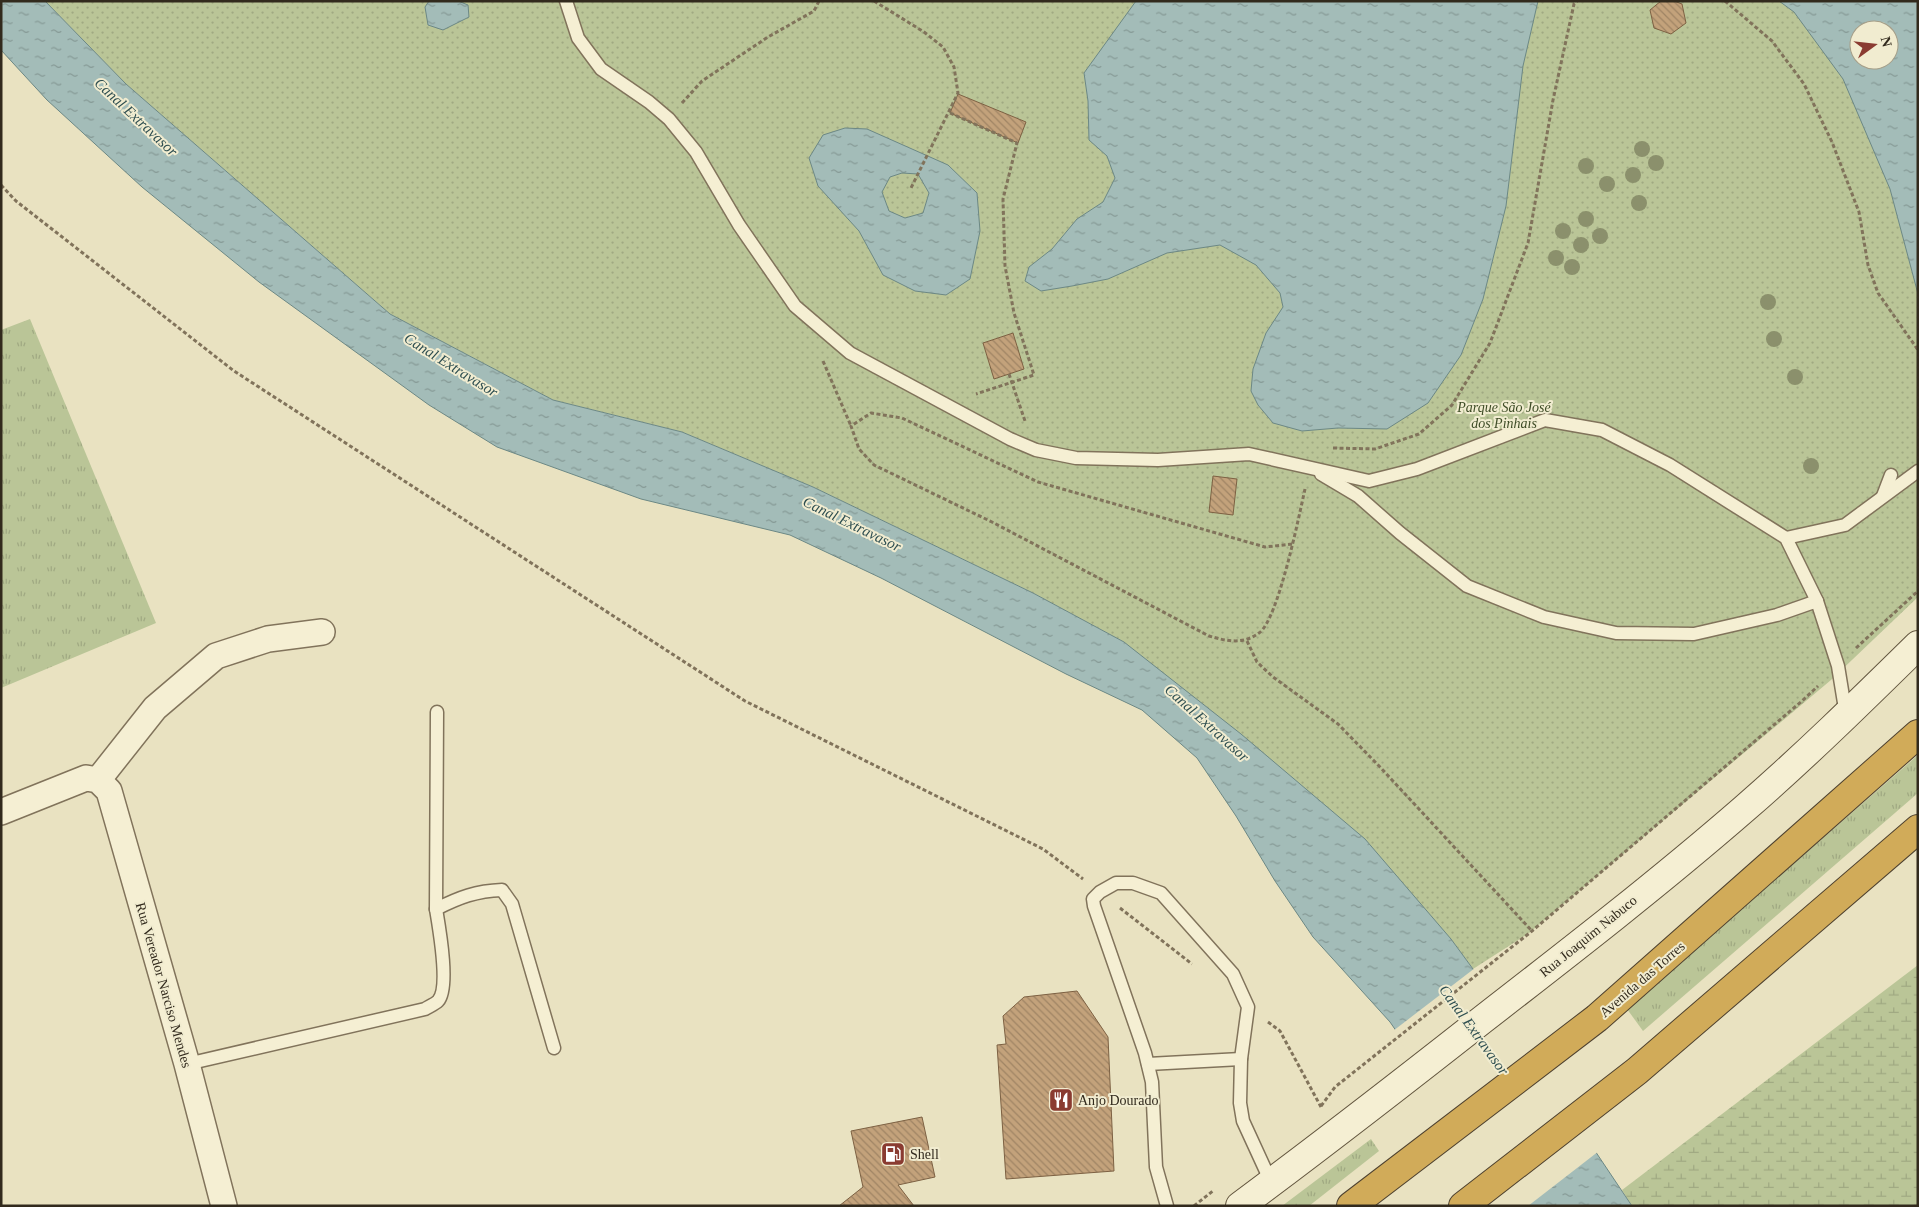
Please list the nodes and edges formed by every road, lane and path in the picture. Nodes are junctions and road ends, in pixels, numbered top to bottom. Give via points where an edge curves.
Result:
1 (566, 1) edge
2 (819, 1) edge
3 (874, 1) edge
4 (1577, 1) edge
5 (1725, 1) edge
6 (950, 113) dead end
7 (669, 119) junction
8 (1, 185) edge
9 (910, 190) dead end
10 (1918, 350) edge
11 (822, 359) dead end
12 (1009, 374) dead end
13 (1012, 382) junction
14 (945, 404) junction
15 (851, 426) junction
16 (1036, 450) junction
17 (1310, 468) junction
18 (1918, 471) edge
19 (1891, 475) dead end
20 (1882, 497) junction
21 (1786, 538) junction
22 (1292, 544) junction
23 (1918, 591) edge
24 (1817, 602) junction
25 (322, 632) dead end
26 (1867, 639) dead end
27 (1247, 640) junction
28 (1918, 645) edge
29 (1820, 683) dead end
30 (437, 712) dead end
31 (1846, 716) junction
32 (1918, 734) edge
33 (92, 779) junction
34 (1, 812) edge
35 (1918, 829) edge
36 (1100, 892) junction
37 (436, 909) junction
38 (1531, 931) junction
39 (1193, 965) dead end
40 (1248, 1007) junction
41 (554, 1048) dead end
42 (1241, 1059) junction
43 (187, 1064) junction
44 (1148, 1064) junction
45 (1335, 1086) dead end
46 (1336, 1133) junction
47 (1271, 1182) junction
48 (224, 1206) edge
49 (1167, 1206) edge
50 (1240, 1206) edge
51 (1351, 1206) edge
52 (1462, 1206) edge

1 - 7 lane via 578,38 601,69
2 - 7 path via 814,11 702,81
3 - 9 path via 943,47 954,67 958,93
4 - 17 path via 1553,100 1528,243 1490,343 1452,405 1419,434 1375,449 1331,448 1316,456
5 - 10 path via 1772,41 1804,84 1832,142 1859,212 1868,265 1878,293
6 - 13 path via 1017,143 1003,199 1005,266 1014,313 1034,375
7 - 14 lane via 696,152 739,225 795,306 850,353
8 - 36 path via 16,201 234,371 670,653 745,701 1043,849
11 - 15 path
12 - 13 path
13 - 14 path
13 - 16 path
14 - 16 lane
15 - 22 path via 871,413 902,418 1038,482 1265,547
15 - 27 path via 859,448 874,465 992,522 1209,636 1227,642
16 - 17 lane via 1076,458 1158,460 1249,454
17 - 21 lane via 1369,481 1417,470 1545,420 1602,430 1670,465
17 - 22 path
17 - 24 lane via 1358,496 1467,586 1544,617 1616,633 1694,634 1777,615
18 - 20 lane
19 - 20 lane
20 - 21 lane via 1845,525
21 - 24 lane
22 - 27 path via 1274,611 1261,632
23 - 26 path
24 - 31 lane via 1838,666
25 - 33 street via 268,639 216,656 155,708
27 - 38 path via 1257,662 1338,724
28 - 31 main road, Rua Joaquim Nabuco
29 - 38 path
30 - 37 lane
31 - 46 main road, Rua Joaquim Nabuco via 1695,850 1555,964
32 - 51 highway, Avenida das Torres via 1596,1018
33 - 34 street
33 - 43 street, Rua Vereador Narciso Mendes via 109,790
35 - 52 highway via 1637,1071
36 - 39 path
36 - 40 lane via 1116,883 1133,883 1161,893 1233,974
36 - 44 lane via 1093,898 1094,906
37 - 41 lane via 482,891 502,890 512,904
37 - 43 lane via 442,939 444,990 438,1001 424,1009
38 - 45 path
40 - 42 lane
40 - 46 path via 1280,1032
42 - 44 lane
42 - 47 lane via 1243,1121
43 - 48 street, Rua Vereador Narciso Mendes
44 - 49 lane via 1152,1082 1156,1167
46 - 47 main road, Rua Joaquim Nabuco
47 - 50 main road, Rua Joaquim Nabuco

